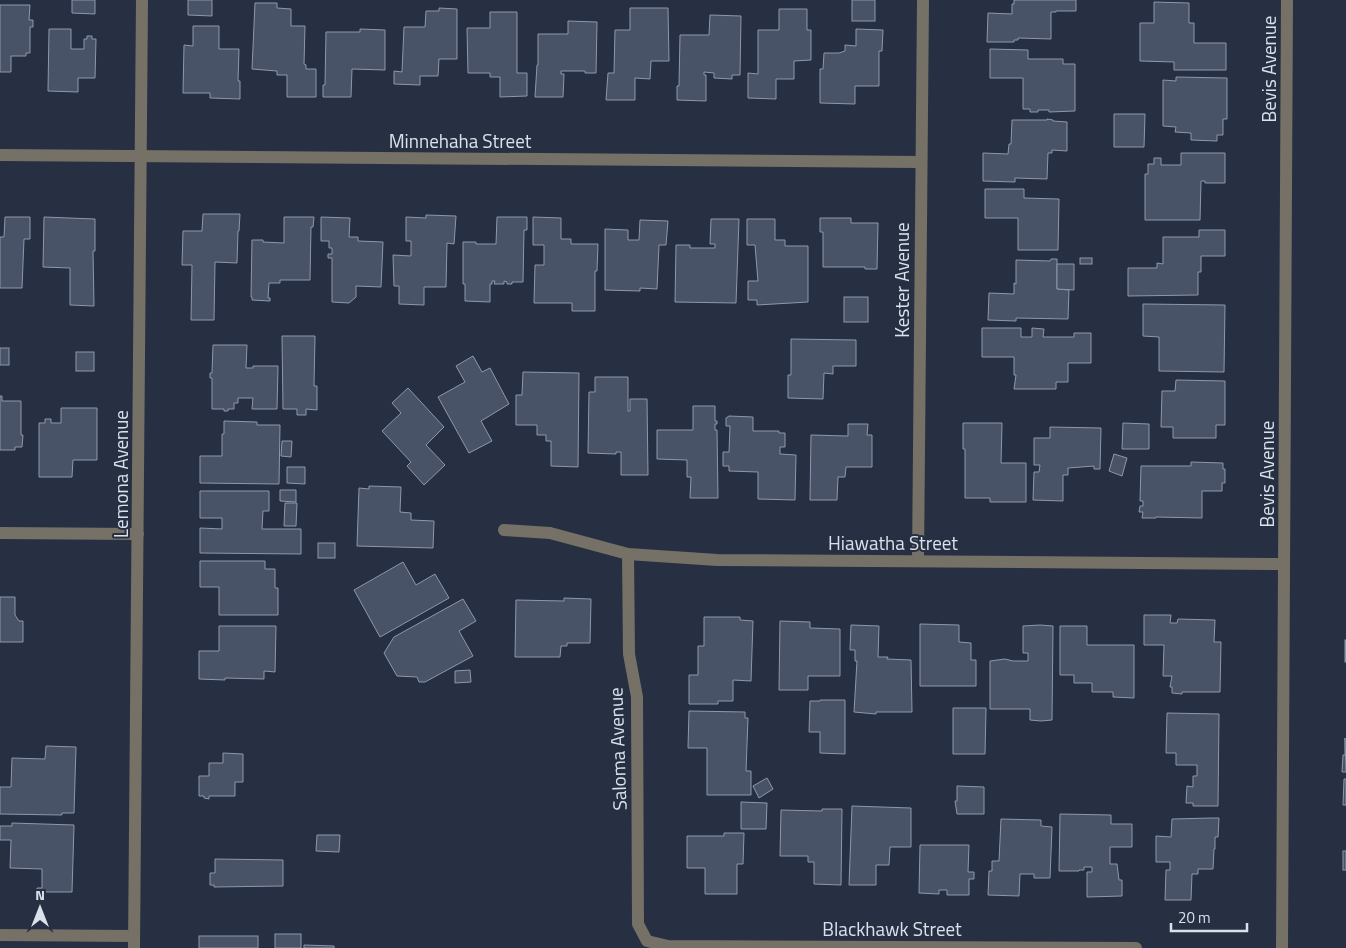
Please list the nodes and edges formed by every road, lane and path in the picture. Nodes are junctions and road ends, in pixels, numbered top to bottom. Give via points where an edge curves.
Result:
1 (142, 0) edge
2 (923, 0) edge
3 (1287, 0) edge
4 (0, 155) edge
5 (141, 156) junction
6 (920, 162) junction
7 (504, 530) dead end
8 (0, 533) edge
9 (138, 534) junction
10 (628, 554) junction
11 (918, 561) junction
12 (1284, 564) junction
13 (0, 935) edge
14 (647, 941) joint
15 (134, 942) edge
16 (1136, 948) edge
17 (1282, 948) edge

1 - 5 street, Lemona Avenue
2 - 6 street, Kester Avenue
3 - 12 street, Bevis Avenue
4 - 5 street, Minnehaha Street
5 - 6 street, Minnehaha Street
5 - 9 street, Lemona Avenue
6 - 11 street, Kester Avenue
7 - 10 street, Hiawatha Street via 550,533
8 - 9 street
9 - 15 street, Lemona Avenue
10 - 11 street, Hiawatha Street via 717,560
10 - 14 street, Saloma Avenue via 629,654 637,697 638,924
11 - 12 street, Hiawatha Street
12 - 17 street, Bevis Avenue
13 - 15 street
14 - 16 street, Blackhawk Street via 668,946

